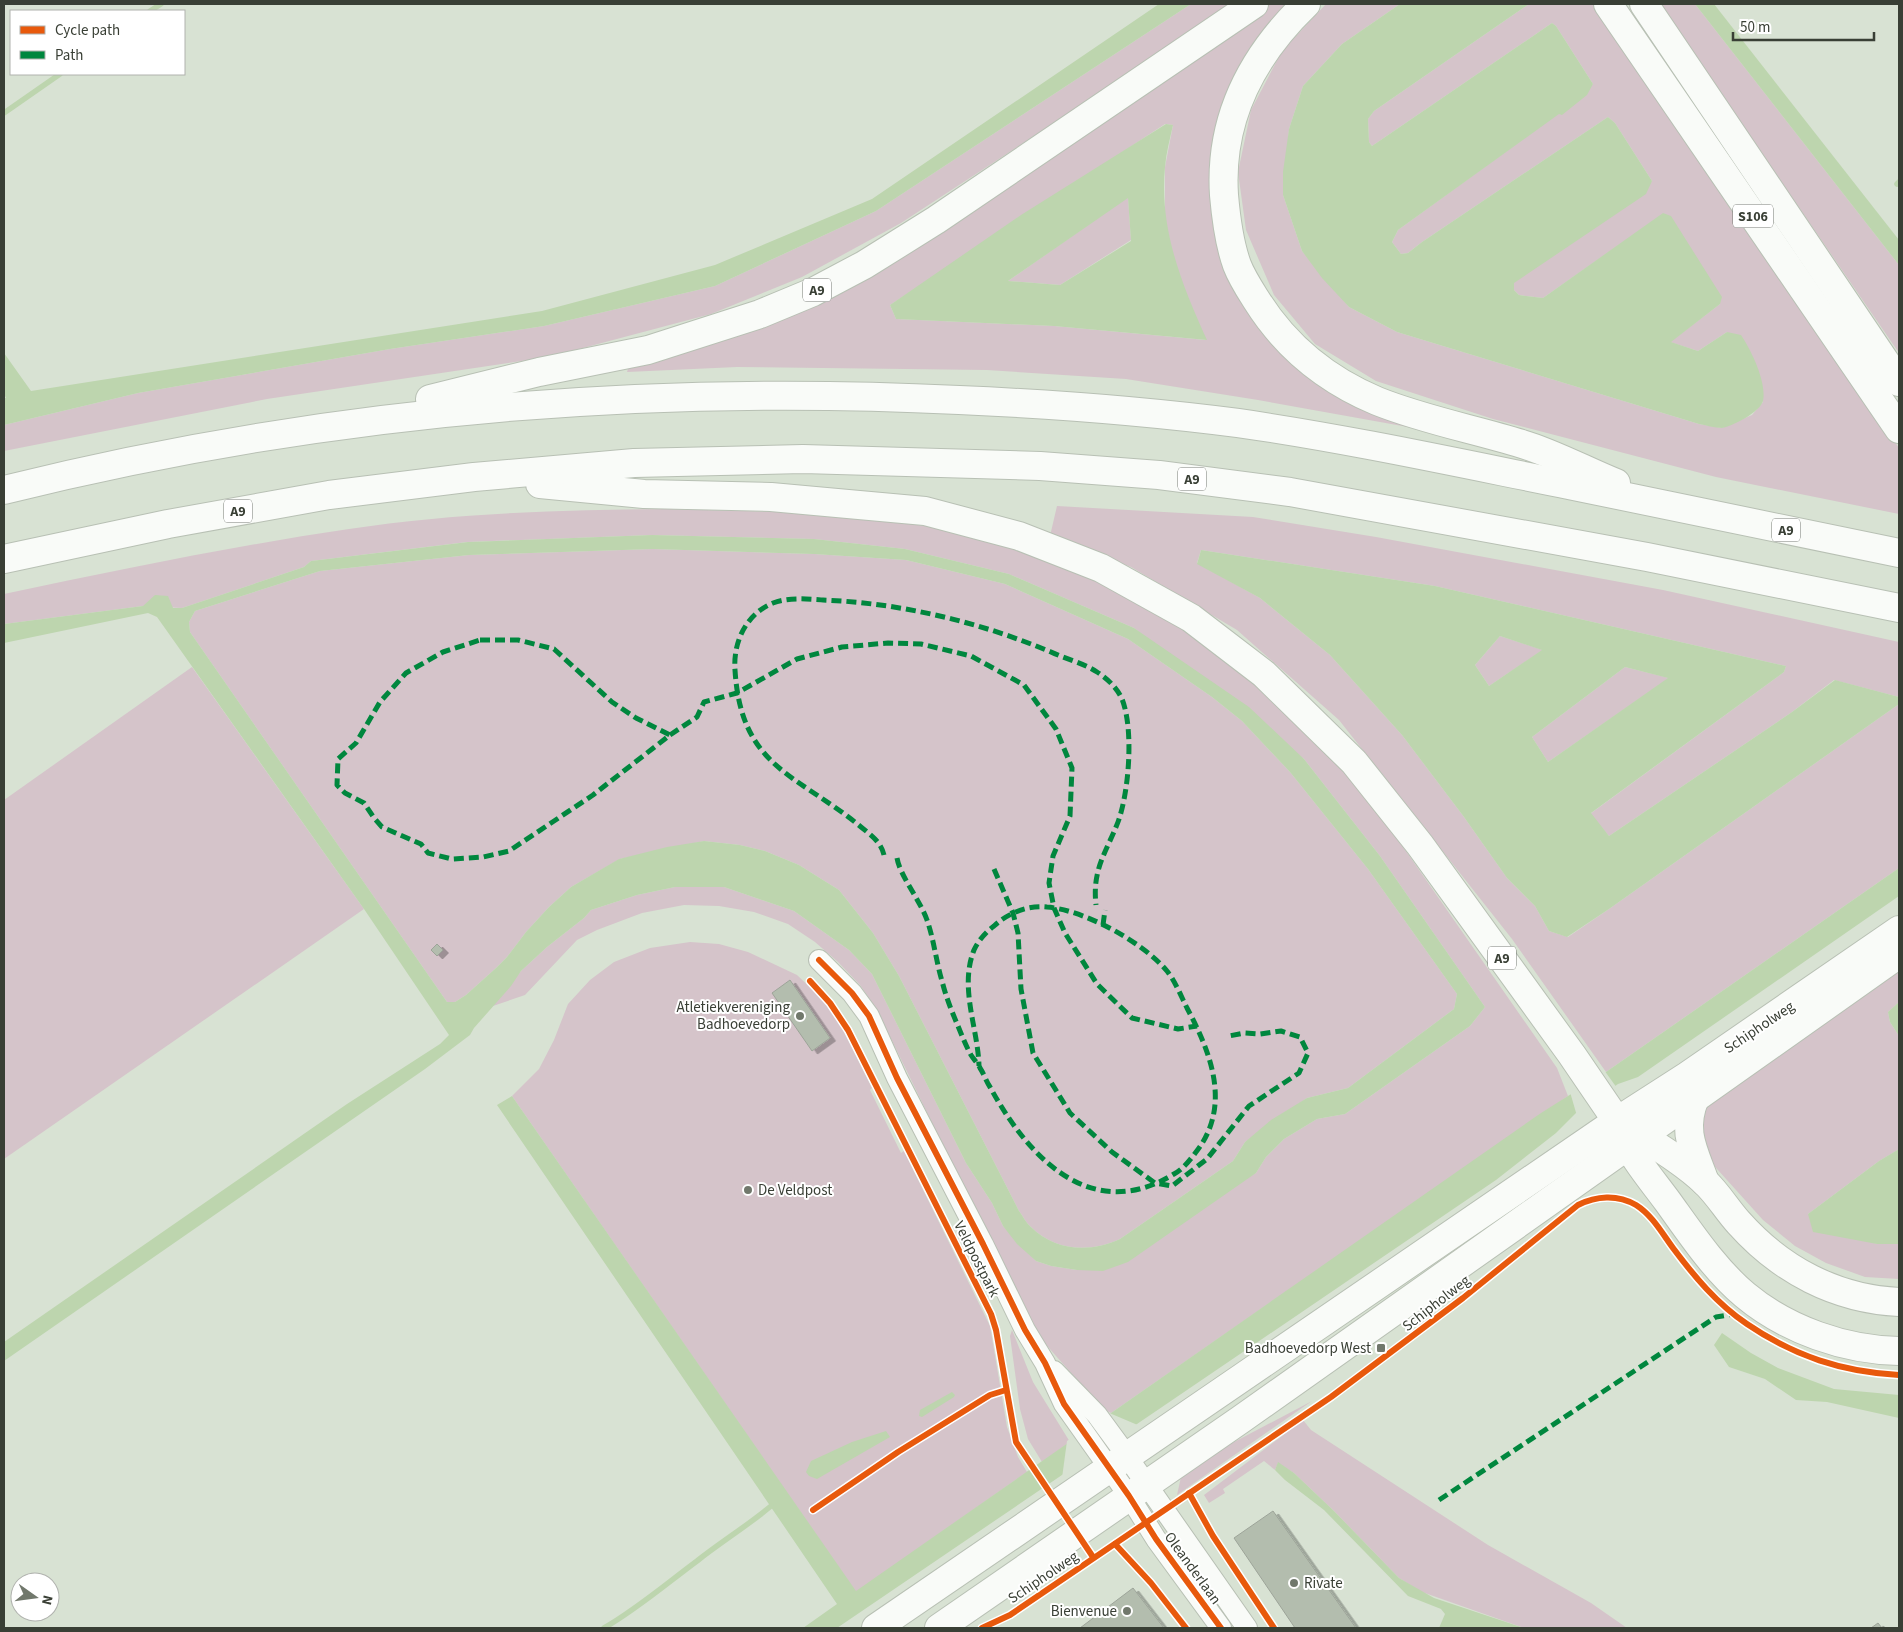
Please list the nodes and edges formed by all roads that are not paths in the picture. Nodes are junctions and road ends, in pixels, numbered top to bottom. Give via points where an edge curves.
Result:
1 (1254, 4) edge
2 (1306, 4) edge
3 (1608, 4) edge
4 (1644, 4) edge
5 (1899, 382) edge
6 (314, 428) junction
7 (1899, 429) edge
8 (474, 477) junction
9 (4, 490) edge
10 (1673, 507) junction
11 (1899, 553) edge
12 (4, 559) edge
13 (1899, 608) edge
14 (1899, 930) edge
15 (1899, 954) edge
16 (819, 960) dead end
17 (1695, 1098) junction
18 (1614, 1117) junction
19 (1634, 1141) junction
20 (1705, 1182) junction
21 (1899, 1302) edge
22 (1899, 1351) edge
23 (1045, 1363) junction
24 (1114, 1457) junction
25 (1138, 1490) junction
26 (876, 1628) edge
27 (939, 1628) edge
28 (1221, 1628) edge
29 (1247, 1628) edge

1 - 6 main road, A9 via 936,220 864,265 786,304 689,339 648,350 539,372
2 - 10 main road, A9 via 1287,22 1250,75 1226,140 1224,192 1230,239 1248,288 1266,314 1292,347 1334,379 1378,401 1524,444
3 - 7 main road, S106
4 - 5 main road, S106
6 - 9 main road, A9 via 196,447
6 - 10 main road, A9 via 483,408 673,397 858,395 1031,403 1239,424 1432,457
8 - 12 main road, A9 via 320,497 168,524
8 - 13 main road, A9 via 634,463 803,459 1040,466 1159,475 1290,492 1647,557
8 - 18 main road, A9 via 644,494 771,497 924,511 1019,536 1101,568 1191,618 1257,669 1354,762 1420,845
10 - 11 main road, A9
14 - 18 main road, Schipholweg via 1687,1076
15 - 17 main road, Schipholweg
16 - 23 street, Veldpostpark via 852,993 869,1016 897,1078 1025,1330
17 - 19 main road, Schipholweg
17 - 20 main road via 1688,1133
18 - 19 main road
18 - 24 main road, Schipholweg
19 - 20 main road
19 - 22 main road via 1686,1226 1744,1294 1788,1322 1819,1336 1867,1348
19 - 25 main road, Schipholweg
20 - 21 main road via 1754,1239 1798,1272 1845,1293
23 - 24 street, Veldpostpark via 1064,1404 1080,1427
23 - 24 street, Veldpostpark via 1097,1415
24 - 25 street
24 - 26 main road, Schipholweg
25 - 27 main road, Schipholweg
25 - 28 street, Oleanderlaan via 1156,1539
25 - 29 street, Oleanderlaan

